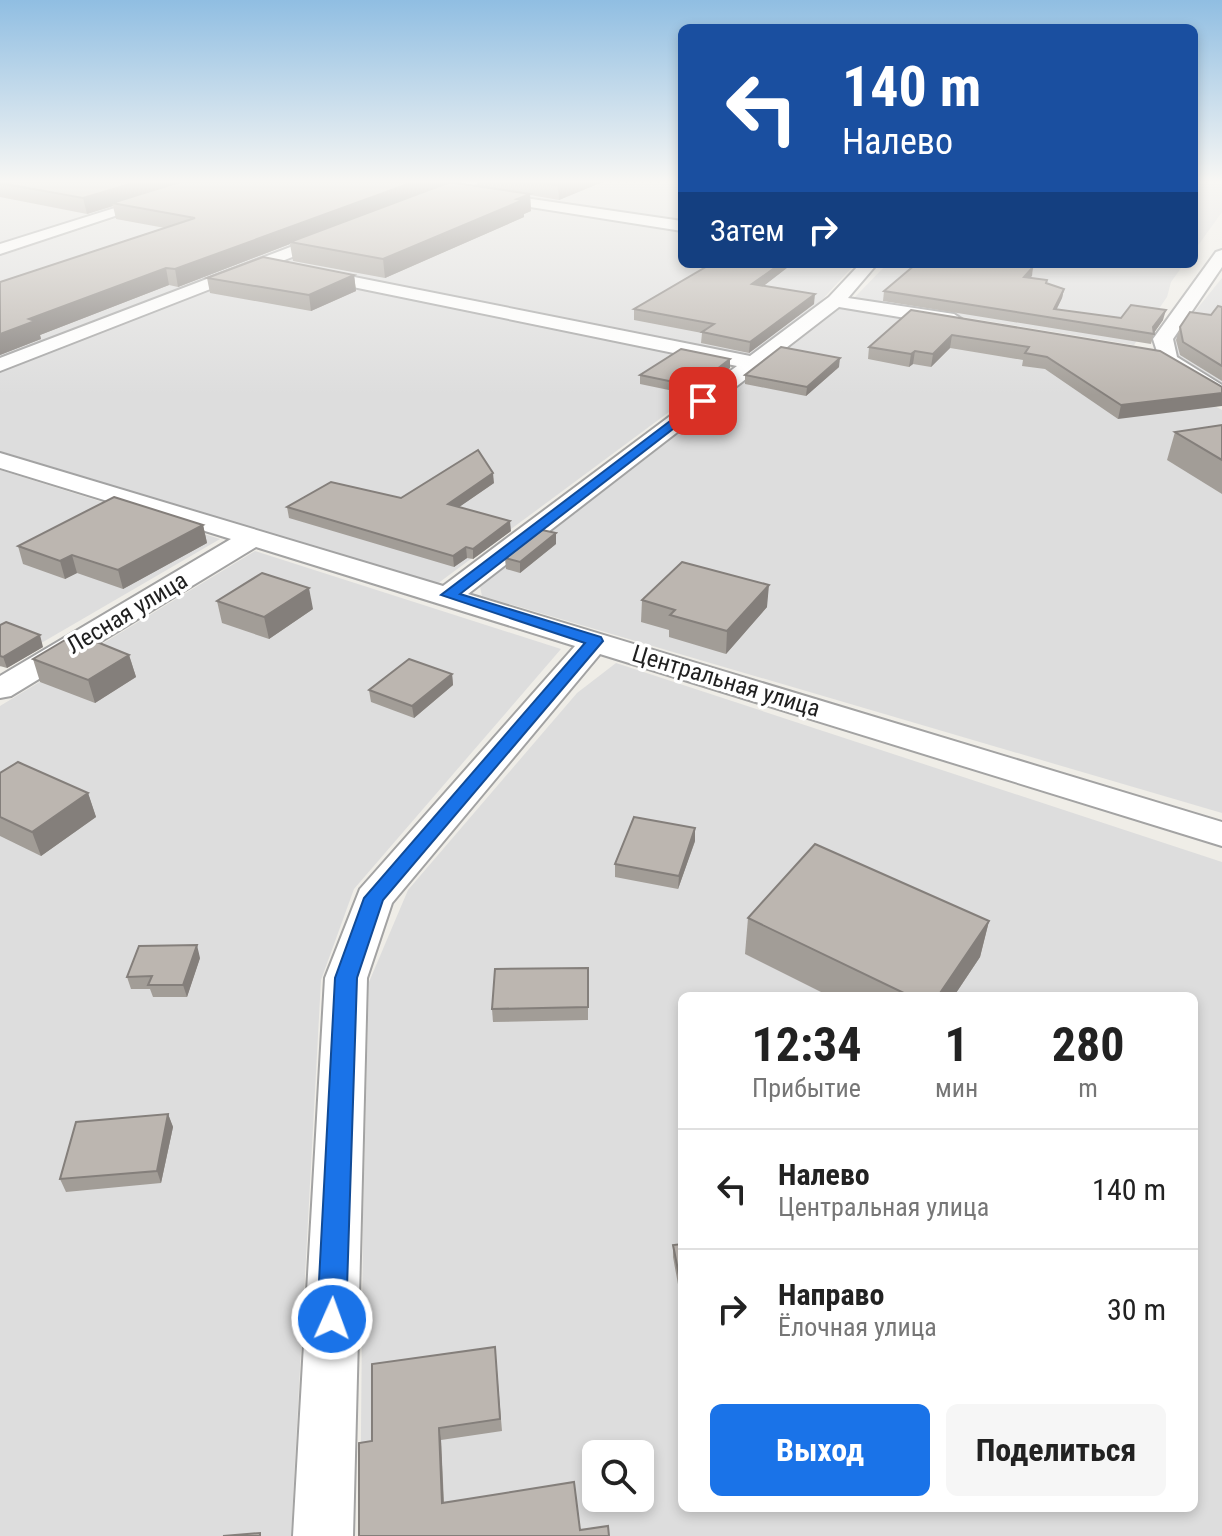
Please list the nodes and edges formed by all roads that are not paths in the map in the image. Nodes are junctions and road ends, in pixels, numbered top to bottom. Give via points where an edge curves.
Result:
1 (292, 252) edge
2 (1222, 255) edge
3 (262, 263) junction
4 (865, 268) edge
5 (835, 301) junction
6 (971, 323) edge
7 (754, 363) junction
8 (0, 365) edge
9 (1222, 394) edge
10 (0, 460) edge
11 (254, 537) junction
12 (449, 595) junction
13 (595, 641) junction
14 (0, 689) edge
15 (1222, 834) edge
16 (323, 1536) edge

1 - 3 street
2 - 9 street via 1163,339 1160,355
3 - 7 street
3 - 8 street
4 - 5 street
5 - 6 street
5 - 7 street
7 - 12 street
10 - 11 street, Центральная улица
11 - 12 street, Центральная улица
11 - 14 street, Лесная улица
12 - 13 street, Центральная улица
13 - 15 street, Центральная улица
13 - 16 street via 374,898 346,978

